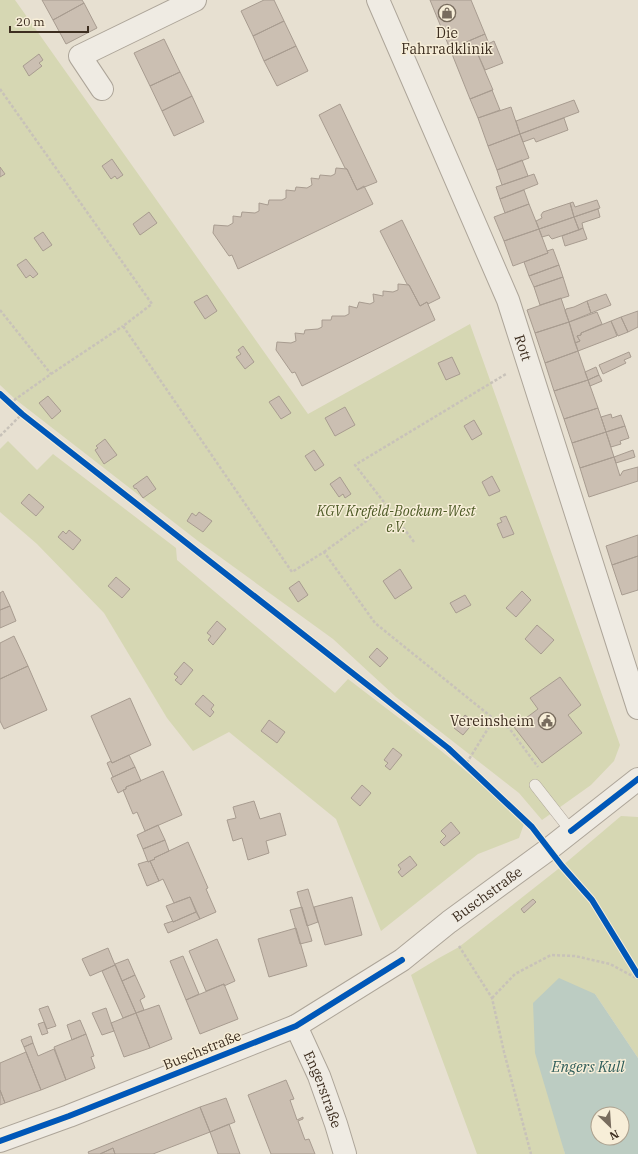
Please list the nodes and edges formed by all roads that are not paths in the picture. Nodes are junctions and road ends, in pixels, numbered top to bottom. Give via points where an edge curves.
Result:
1 (195, 0) edge
2 (378, 0) edge
3 (102, 89) dead end
4 (638, 708) edge
5 (638, 779) edge
6 (535, 785) road end
7 (571, 831) junction
8 (296, 1026) junction
9 (0, 1141) edge
10 (345, 1154) edge

1 - 3 street via 80,56
2 - 4 street, Rott via 508,300
5 - 7 street, Buschstraße
6 - 7 lane
7 - 8 street, Buschstraße via 402,960
8 - 9 street, Buschstraße
8 - 10 street, Engerstraße via 319,1076

